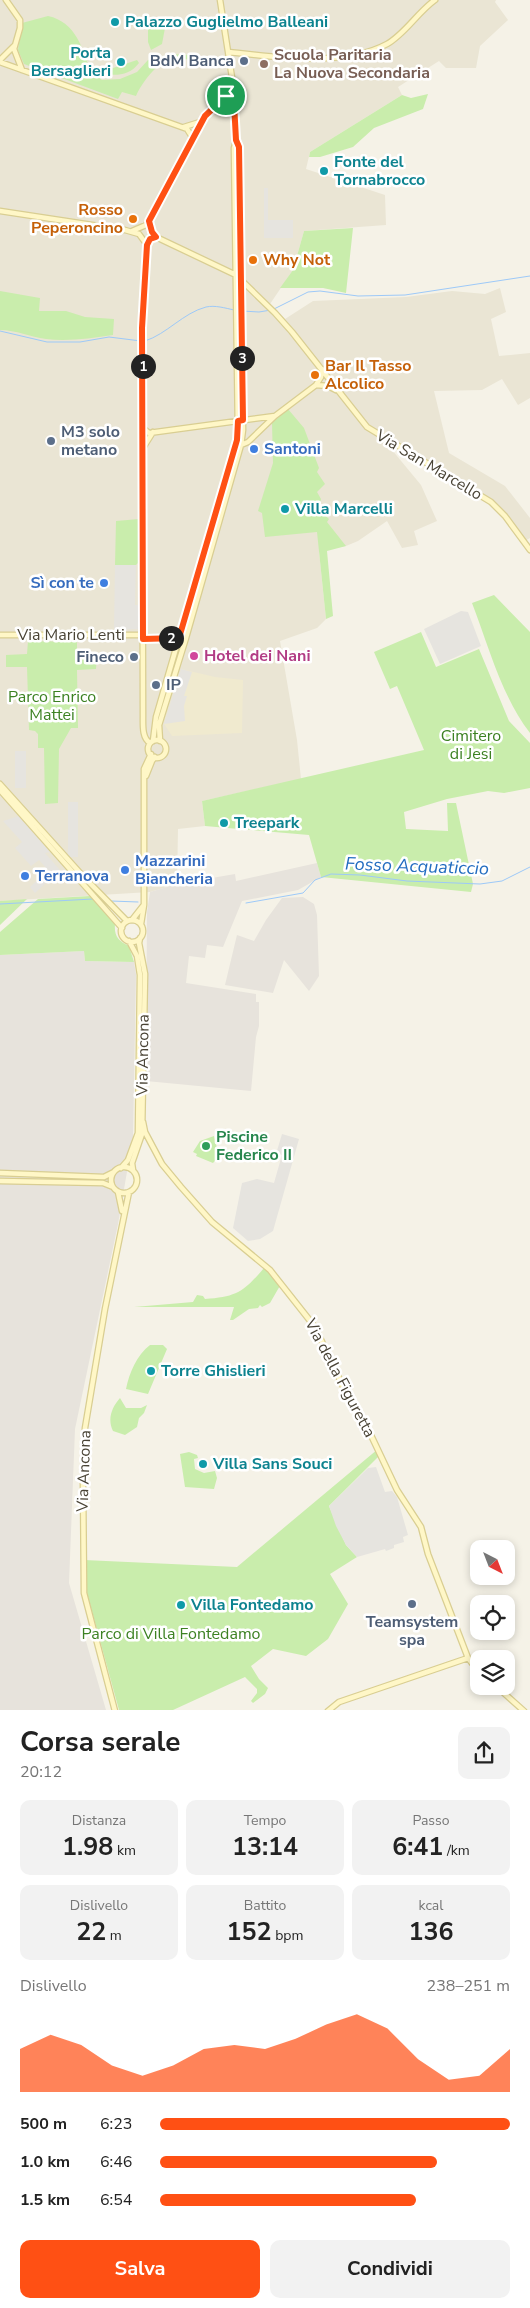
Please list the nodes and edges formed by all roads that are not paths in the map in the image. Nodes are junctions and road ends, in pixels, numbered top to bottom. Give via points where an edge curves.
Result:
1 (6, 0) edge
2 (220, 0) edge
3 (435, 0) edge
4 (16, 43) junction
5 (229, 52) junction
6 (0, 61) edge
7 (22, 70) junction
8 (233, 84) junction
9 (234, 102) junction
10 (210, 109) junction
11 (201, 121) junction
12 (183, 128) junction
13 (192, 137) junction
14 (236, 140) junction
15 (0, 211) edge
16 (149, 221) junction
17 (131, 231) junction
18 (156, 237) junction
19 (147, 245) junction
20 (236, 275) junction
21 (241, 281) junction
22 (239, 301) junction
23 (322, 369) junction
24 (329, 378) junction
25 (316, 385) junction
26 (322, 385) junction
27 (339, 392) junction
28 (275, 416) junction
29 (240, 421) junction
30 (144, 429) junction
31 (153, 432) junction
32 (241, 445) junction
33 (143, 448) junction
34 (530, 550) edge
35 (0, 635) edge
36 (143, 637) junction
37 (179, 638) junction
38 (143, 716) junction
39 (156, 717) junction
40 (160, 740) junction
41 (152, 742) junction
42 (153, 756) junction
43 (0, 784) edge
44 (0, 790) edge
45 (144, 905) junction
46 (130, 920) junction
47 (141, 924) junction
48 (122, 928) junction
49 (140, 938) junction
50 (129, 941) junction
51 (143, 1122) junction
52 (121, 1168) junction
53 (132, 1170) junction
54 (114, 1172) junction
55 (0, 1173) edge
56 (0, 1181) edge
57 (113, 1187) junction
58 (118, 1192) junction
59 (129, 1192) junction
60 (121, 1230) junction
61 (468, 1658) junction
62 (470, 1661) edge
63 (506, 1695) edge
64 (115, 1710) edge
65 (328, 1710) edge
66 (524, 1710) edge

1 - 4 main road via 20,20
2 - 5 main road
3 - 5 main road via 396,38 367,51 308,58
4 - 6 main road
4 - 7 main road via 14,50
5 - 8 main road
6 - 7 main road
7 - 12 main road
8 - 9 main road
8 - 10 main road via 226,96
9 - 10 main road
9 - 14 main road
10 - 11 main road
11 - 12 main road
11 - 13 main road
12 - 13 main road
13 - 16 main road
14 - 20 main road
14 - 21 main road via 239,147
15 - 17 main road
16 - 17 main road via 144,227
16 - 18 main road
17 - 19 main road
18 - 19 main road
18 - 20 main road
19 - 30 main road via 142,328
20 - 21 main road, Via San Marcello
20 - 22 main road
21 - 22 main road
21 - 23 main road, Via San Marcello via 267,304
22 - 29 main road
23 - 24 main road, Via San Marcello
23 - 25 main road
24 - 26 main road
24 - 27 main road, Via San Marcello
25 - 26 main road
25 - 28 main road
26 - 27 main road
27 - 34 main road, Via San Marcello via 367,427 491,502
28 - 29 main road
28 - 32 main road
29 - 31 main road
29 - 32 main road
29 - 37 main road
30 - 31 main road
30 - 33 main road
31 - 33 main road
32 - 40 main road via 159,725
33 - 36 main road
35 - 36 main road, Via Mario Lenti
36 - 37 main road, Via Mario Lenti
36 - 38 main road
37 - 39 main road
38 - 39 main road
38 - 41 main road via 146,740
39 - 41 main road
40 - 41 main road
40 - 42 main road via 166,750 160,756
41 - 42 main road via 148,748
42 - 45 main road via 144,769
43 - 46 main road via 82,876
44 - 48 main road
45 - 46 main road
45 - 47 main road
46 - 47 main road
46 - 48 main road
47 - 49 main road
48 - 50 main road via 122,935
49 - 50 main road
49 - 51 main road, Via Ancona via 145,974
50 - 52 main road, Via Ancona via 137,956 140,975 138,1133 128,1160
51 - 53 main road, Via Ancona
51 - 61 main road, Via della Figuretta via 162,1164 181,1187 212,1222 270,1270 315,1327 348,1397 420,1527
52 - 53 main road
52 - 54 main road
53 - 59 main road, Via Ancona via 137,1181
54 - 55 main road via 104,1177
54 - 57 main road
56 - 57 main road via 103,1183
57 - 58 main road
58 - 59 main road
58 - 60 main road, Via Ancona via 123,1206
59 - 60 main road, Via Ancona
60 - 64 main road, Via Ancona via 85,1428 83,1508 84,1593
61 - 62 main road, Via della Figuretta
61 - 65 main road via 339,1702
63 - 66 main road

